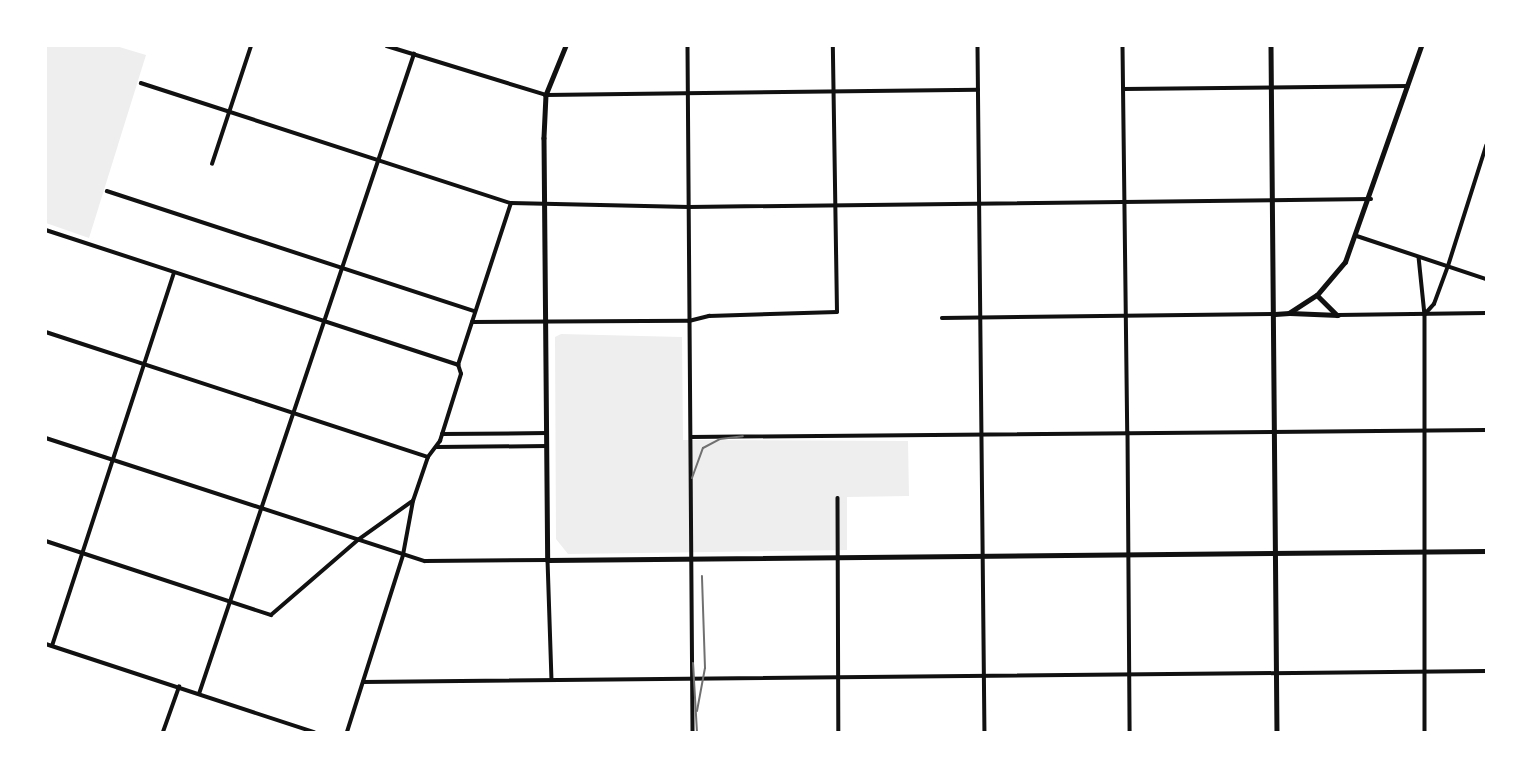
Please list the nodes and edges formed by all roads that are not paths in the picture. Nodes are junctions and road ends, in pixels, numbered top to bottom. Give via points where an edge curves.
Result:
1 (251, 46) edge
2 (387, 46) edge
3 (566, 46) edge
4 (688, 46) edge
5 (833, 46) edge
6 (978, 46) edge
7 (1123, 46) edge
8 (1271, 46) edge
9 (1421, 46) edge
10 (414, 54) junction
11 (141, 83) dead end
12 (1271, 85) junction
13 (1408, 86) junction
14 (1124, 89) junction
15 (978, 90) junction
16 (834, 91) junction
17 (688, 92) junction
18 (546, 94) junction
19 (229, 112) junction
20 (1486, 146) edge
21 (378, 160) junction
22 (212, 164) dead end
23 (107, 191) dead end
24 (1371, 199) junction
25 (1273, 200) junction
26 (1126, 202) junction
27 (511, 203) junction
28 (980, 203) junction
29 (835, 205) junction
30 (544, 206) junction
31 (689, 207) junction
32 (46, 230) edge
33 (1357, 236) junction
34 (1419, 257) junction
35 (1448, 266) junction
36 (344, 269) junction
37 (175, 272) junction
38 (1486, 279) edge
39 (1317, 295) junction
40 (475, 311) junction
41 (1289, 313) junction
42 (1486, 313) edge
43 (1275, 314) junction
44 (1424, 314) junction
45 (1338, 315) junction
46 (942, 317) dead end
47 (981, 317) junction
48 (1126, 317) junction
49 (324, 321) junction
50 (689, 321) junction
51 (472, 322) junction
52 (546, 322) junction
53 (46, 332) edge
54 (145, 365) junction
55 (458, 365) junction
56 (291, 413) junction
57 (1424, 430) junction
58 (1486, 430) edge
59 (1128, 432) junction
60 (1274, 432) junction
61 (547, 433) junction
62 (442, 434) junction
63 (983, 434) junction
64 (691, 437) junction
65 (46, 438) edge
66 (547, 446) junction
67 (437, 447) junction
68 (428, 457) junction
69 (115, 461) junction
70 (838, 498) dead end
71 (413, 501) junction
72 (261, 507) junction
73 (358, 540) junction
74 (46, 541) edge
75 (1424, 551) junction
76 (1486, 551) edge
77 (1275, 553) junction
78 (83, 554) junction
79 (402, 555) junction
80 (1129, 555) junction
81 (982, 556) junction
82 (839, 557) junction
83 (692, 559) junction
84 (548, 560) junction
85 (230, 601) junction
86 (46, 644) edge
87 (52, 646) junction
88 (1486, 671) edge
89 (1425, 672) junction
90 (1277, 674) junction
91 (1130, 675) junction
92 (983, 677) junction
93 (552, 678) junction
94 (839, 678) junction
95 (694, 679) junction
96 (363, 682) junction
97 (178, 687) junction
98 (198, 694) junction
99 (163, 733) edge
100 (314, 733) edge
101 (346, 733) edge
102 (693, 733) edge
103 (839, 733) edge
104 (985, 733) edge
105 (1130, 733) edge
106 (1277, 733) edge
107 (1425, 733) edge

1 - 19 street
2 - 10 street
3 - 18 main road
4 - 17 street
5 - 16 street
6 - 15 street
7 - 14 street
8 - 12 main road
9 - 13 main road
10 - 18 street
10 - 21 street
11 - 19 street
12 - 13 street
12 - 14 street
12 - 25 main road
13 - 24 main road
14 - 26 street
15 - 16 street
15 - 28 street
16 - 17 street
16 - 29 street
17 - 18 street
17 - 31 street
18 - 30 main road
19 - 21 street
19 - 22 street
20 - 35 street
21 - 27 street
21 - 36 street
23 - 36 street
24 - 25 street
24 - 33 main road
25 - 26 street
25 - 43 main road
26 - 28 street
26 - 48 street
27 - 30 street
27 - 40 street
28 - 29 street
28 - 47 street
29 - 31 street
29 - 50 street via 837,312 709,316
30 - 31 street
30 - 52 main road
31 - 50 street
32 - 37 street
33 - 34 street
33 - 39 main road via 1339,274
34 - 35 street
34 - 44 street
35 - 38 street
35 - 44 street via 1434,304
36 - 40 street
36 - 49 street
37 - 49 street
37 - 54 street
39 - 41 main road
39 - 45 main road via 1326,309
40 - 51 street
41 - 43 main road
41 - 45 main road
42 - 44 street
43 - 48 street
43 - 60 main road
44 - 45 street
44 - 57 street
46 - 47 street
47 - 48 street
47 - 63 street
48 - 59 street
49 - 55 street
49 - 56 street
50 - 52 street
50 - 64 street
51 - 52 street
51 - 55 street
52 - 61 main road
53 - 54 street
54 - 56 street
54 - 69 street
55 - 62 street via 461,374
56 - 68 street
56 - 72 street
57 - 58 street
57 - 60 street
57 - 75 street
59 - 60 street
59 - 63 street
59 - 80 street
60 - 77 main road
61 - 62 street
61 - 66 main road
62 - 67 street
63 - 64 street
63 - 81 street
64 - 83 street
65 - 69 street
66 - 67 street
66 - 84 main road
67 - 68 street
68 - 71 street
69 - 72 street
69 - 78 street
70 - 82 street
71 - 73 street
71 - 79 street
72 - 73 street
72 - 85 street
73 - 79 street
73 - 85 street via 271,615
74 - 78 street
75 - 76 main road
75 - 77 main road
75 - 89 street
77 - 80 main road
77 - 90 main road
78 - 85 street
78 - 87 street
79 - 84 street via 425,561
79 - 96 street
80 - 81 main road
80 - 91 street
81 - 82 main road
81 - 92 street
82 - 83 main road
82 - 94 street
83 - 84 main road
83 - 95 street
84 - 93 street
85 - 98 street
86 - 87 street
87 - 97 street
88 - 89 street
89 - 90 street
89 - 107 street
90 - 91 street
90 - 106 main road
91 - 92 street
91 - 105 street
92 - 94 street
92 - 104 street
93 - 95 street
93 - 96 street
94 - 95 street
94 - 103 street
95 - 102 street
96 - 101 street
97 - 98 street
97 - 99 street
98 - 100 street

